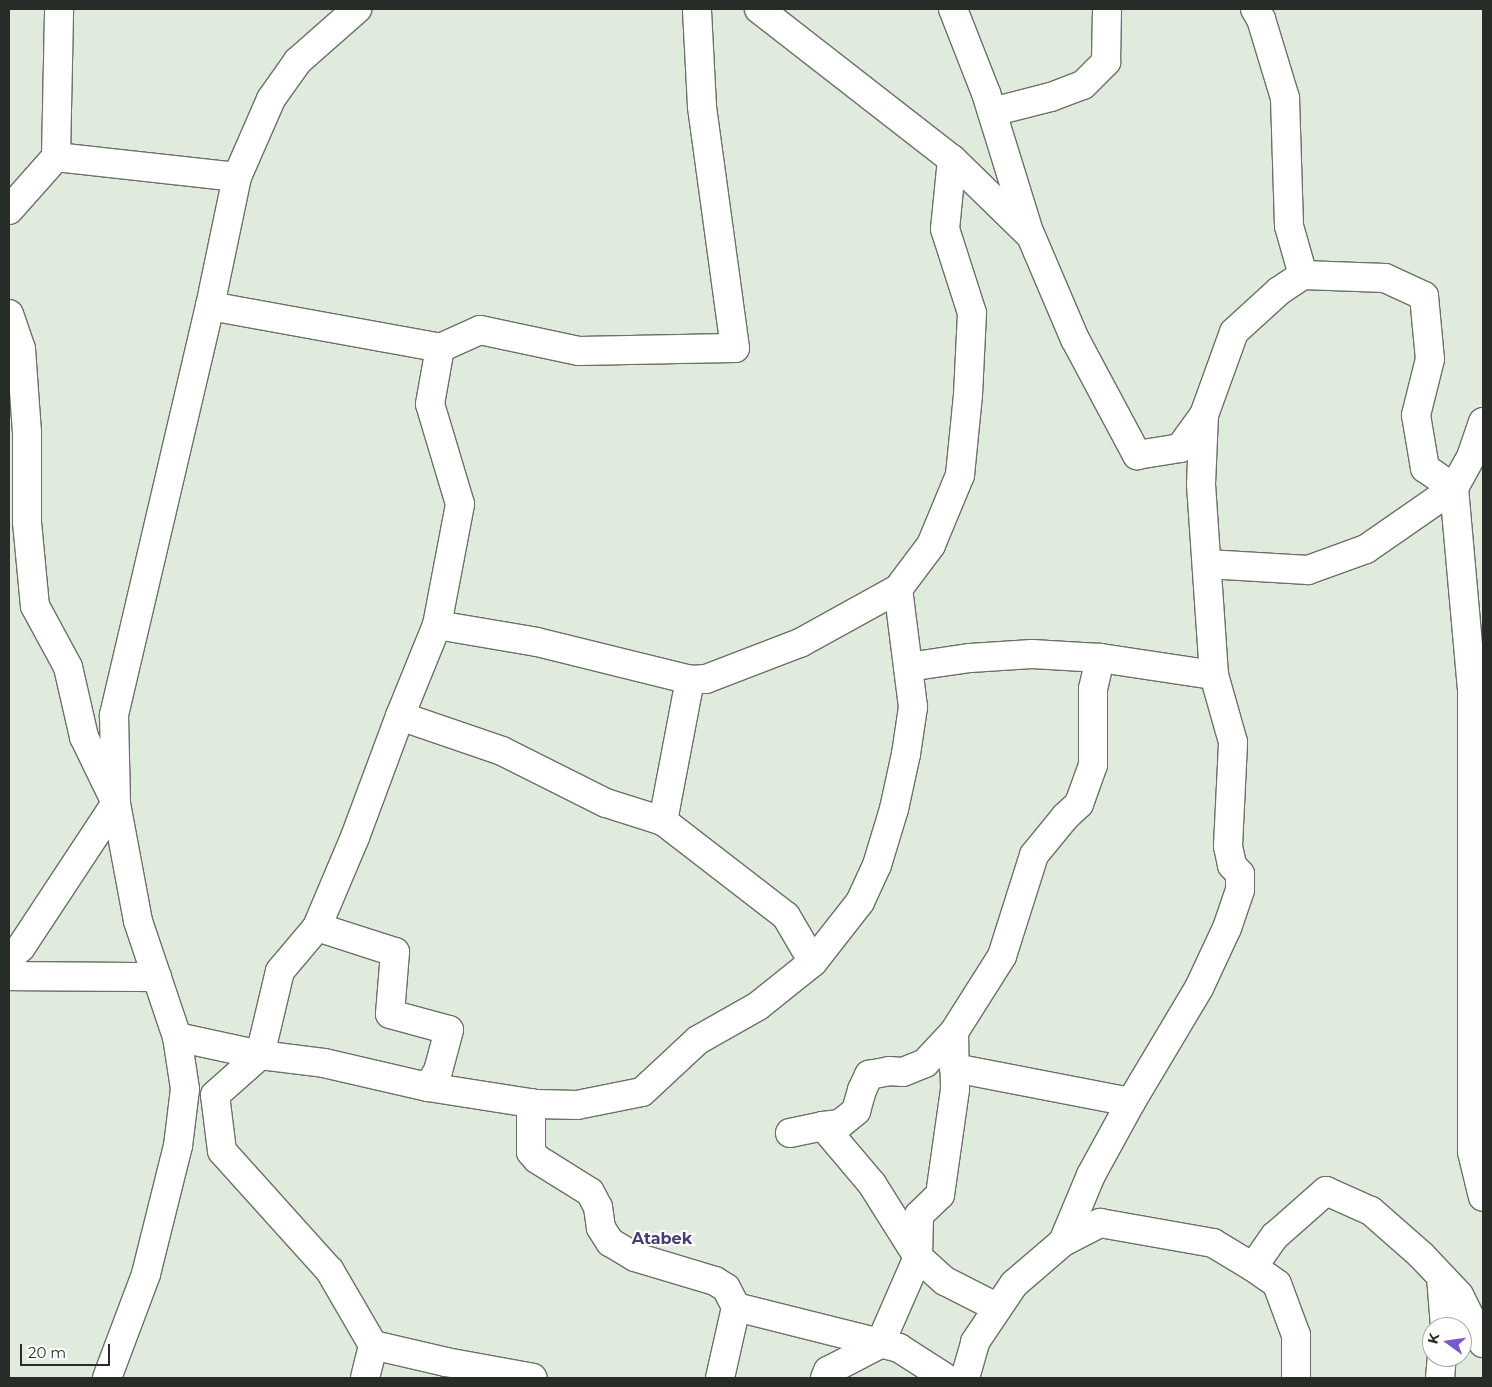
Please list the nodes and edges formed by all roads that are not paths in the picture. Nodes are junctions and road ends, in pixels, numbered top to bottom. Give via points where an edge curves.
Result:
1 (59, 9) edge
2 (697, 9) edge
3 (759, 9) edge
4 (953, 9) edge
5 (1107, 9) edge
6 (1255, 9) edge
7 (349, 12) edge
8 (992, 112) junction
9 (56, 157) junction
10 (952, 159) junction
11 (237, 177) junction
12 (9, 210) edge
13 (1031, 236) junction
14 (1303, 275) junction
15 (210, 306) junction
16 (9, 314) edge
17 (440, 348) junction
18 (1204, 415) junction
19 (1483, 422) edge
20 (1454, 488) junction
21 (1207, 564) junction
22 (898, 589) junction
23 (438, 625) junction
24 (1100, 658) junction
25 (908, 667) junction
26 (1214, 675) junction
27 (690, 680) junction
28 (400, 716) junction
29 (116, 803) junction
30 (663, 821) junction
31 (317, 927) junction
32 (9, 958) edge
33 (813, 962) junction
34 (9, 976) edge
35 (157, 977) junction
36 (954, 1032) junction
37 (177, 1037) junction
38 (260, 1056) junction
39 (954, 1068) junction
40 (428, 1087) junction
41 (185, 1088) junction
42 (1131, 1102) junction
43 (531, 1103) junction
44 (823, 1126) junction
45 (790, 1133) dead end
46 (222, 1151) junction
47 (1483, 1197) edge
48 (1062, 1242) junction
49 (918, 1257) junction
50 (1253, 1267) junction
51 (1441, 1277) junction
52 (736, 1307) junction
53 (998, 1308) junction
54 (1444, 1317) edge
55 (1483, 1343) edge
56 (373, 1344) junction
57 (880, 1344) junction
58 (106, 1378) edge
59 (365, 1378) edge
60 (533, 1378) edge
61 (720, 1378) edge
62 (824, 1378) edge
63 (946, 1378) edge
64 (964, 1378) edge
65 (1296, 1378) edge

1 - 9 street
2 - 17 street via 702,106 735,348 579,351 480,330
3 - 10 street
4 - 8 street
5 - 8 street via 1106,62 1083,85
6 - 14 street via 1285,98 1289,226
7 - 11 street via 298,61 271,99
8 - 13 street
9 - 11 street
9 - 12 street
10 - 13 street
10 - 22 street via 945,229 972,314 960,475 931,545
11 - 15 street
13 - 18 street via 1075,339 1138,456 1180,448
14 - 18 street via 1279,291 1234,332
14 - 20 street via 1385,278 1424,296 1430,359 1416,415 1425,468
15 - 17 street
15 - 29 street via 114,715
16 - 29 street via 21,349 27,432 27,522 36,606 68,667 84,737
17 - 23 street via 430,404 460,504
18 - 21 street via 1201,484
19 - 20 street via 1470,458
20 - 21 street via 1366,549 1308,570
20 - 47 street via 1472,691 1472,1152
21 - 26 street
22 - 25 street
22 - 27 street via 800,643 706,679
23 - 27 street via 537,642
23 - 28 street
24 - 25 street via 1032,654
24 - 26 street
24 - 36 street via 1093,689 1094,765 1079,804 1034,855 1002,956
25 - 33 street via 913,707 906,754 877,865 860,902
26 - 42 street via 1233,742 1228,846 1232,865 1240,874 1240,890 1227,928 1199,988
27 - 30 street
28 - 30 street via 502,751 606,803
28 - 31 street via 355,838
29 - 32 street via 21,947
29 - 35 street via 138,921
30 - 33 street via 786,916
31 - 38 street via 280,971
31 - 40 street via 395,952 390,1014 449,1030 438,1071
33 - 43 street via 758,1006 698,1040 642,1092 576,1105
34 - 35 street
35 - 37 street
36 - 39 street
36 - 44 street via 925,1063 903,1072 889,1070 870,1075 856,1111 840,1124
37 - 38 street
37 - 41 street
38 - 40 street via 324,1063
38 - 46 street via 215,1095
39 - 42 street
39 - 49 street via 955,1088 940,1195 919,1215
40 - 43 street
41 - 46 street
41 - 58 street via 178,1146 146,1274
42 - 48 street via 1090,1175
43 - 52 street via 531,1152 590,1192 598,1207 601,1228 610,1242 635,1257 715,1281 726,1288
44 - 45 street
44 - 49 street via 872,1184
46 - 56 street via 330,1271
48 - 50 street via 1100,1222 1213,1243
48 - 53 street via 1014,1284
49 - 53 street via 945,1281
49 - 57 street
50 - 51 street via 1276,1236 1326,1191 1371,1211
50 - 65 street via 1277,1284 1296,1335
51 - 54 street
51 - 55 street via 1459,1295
52 - 57 street
52 - 61 street
53 - 64 street via 975,1342
56 - 59 street
56 - 60 street
57 - 62 street via 828,1371
57 - 63 street via 899,1348

